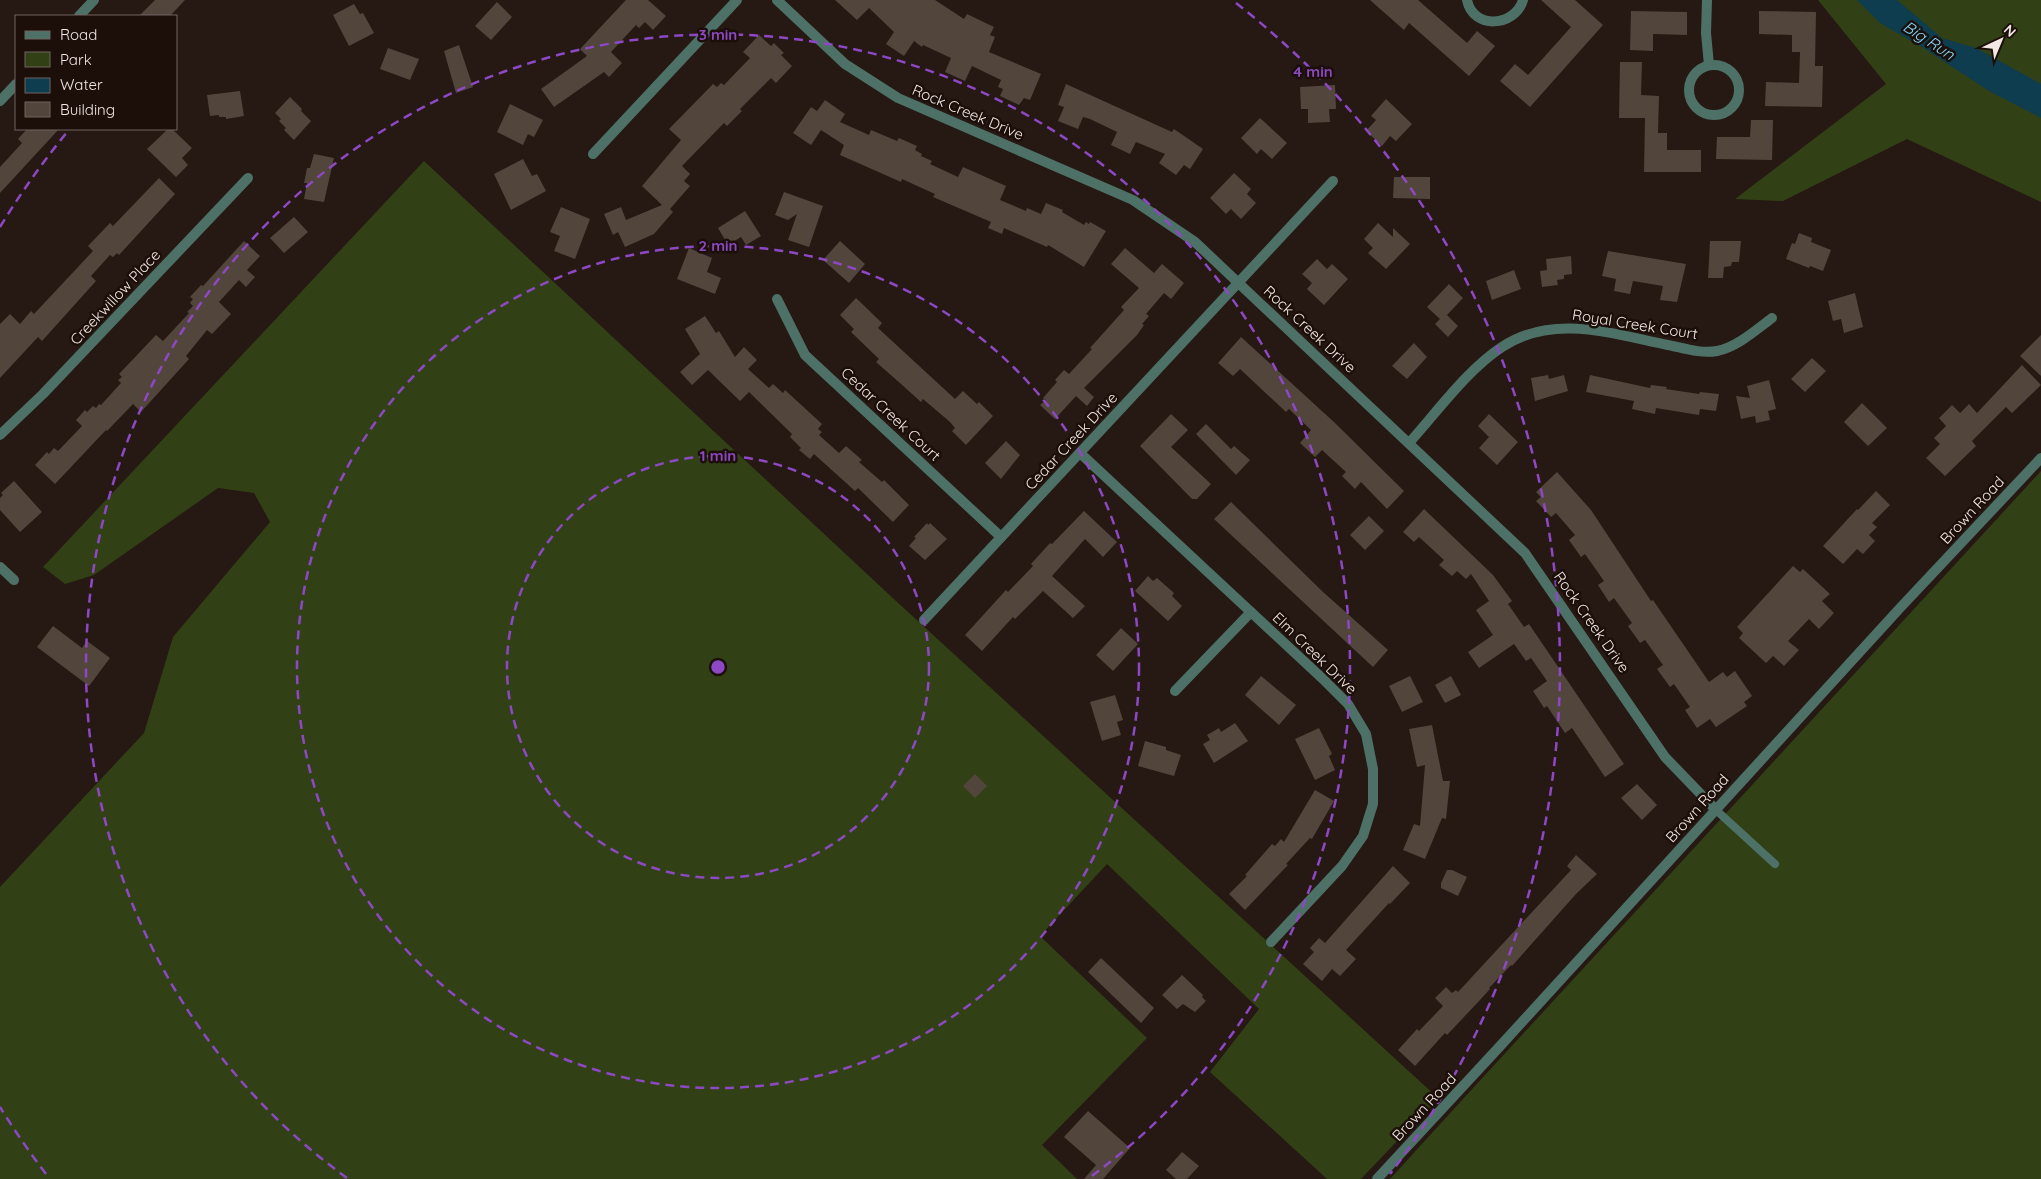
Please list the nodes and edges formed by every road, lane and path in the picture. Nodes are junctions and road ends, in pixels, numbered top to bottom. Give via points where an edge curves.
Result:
1 (94, 0) edge
2 (737, 0) edge
3 (777, 0) edge
4 (1467, 0) edge
5 (1523, 0) edge
6 (1707, 0) edge
7 (80, 15) edge
8 (1709, 65) junction
9 (15, 85) edge
10 (0, 101) edge
11 (593, 154) dead end
12 (248, 178) dead end
13 (1334, 181) dead end
14 (1239, 284) junction
15 (777, 299) dead end
16 (1772, 318) dead end
17 (0, 435) edge
18 (1410, 443) junction
19 (1080, 453) junction
20 (2041, 458) edge
21 (1001, 537) junction
22 (0, 567) edge
23 (14, 580) dead end
24 (1251, 612) junction
25 (924, 620) dead end
26 (1175, 691) dead end
27 (1716, 810) junction
28 (1775, 864) dead end
29 (1271, 942) dead end
30 (1377, 1179) edge

1 - 7 street
2 - 11 street
3 - 14 street, Rock Creek Drive via 846,64 898,98 1133,200 1195,242
4 - 5 street via 1480,19 1499,22 1516,14
6 - 8 street
8 - 8 street via 1725,68 1737,79 1739,96 1736,104 1723,114 1714,116 1706,115 1693,105 1688,89 1690,81 1701,68
9 - 10 street
12 - 17 street, Creekwillow Place via 44,394
13 - 14 street, Cedar Creek Drive
14 - 18 street, Rock Creek Drive
14 - 19 street, Cedar Creek Drive
15 - 21 street, Cedar Creek Court via 806,355
16 - 18 street, Royal Creek Court via 1736,343 1717,351 1693,350 1586,329 1556,328 1529,334 1480,364
18 - 27 street, Rock Creek Drive via 1525,553 1665,757
19 - 21 street, Cedar Creek Drive
19 - 24 street, Elm Creek Drive
20 - 27 street, Brown Road
21 - 25 street, Cedar Creek Drive
22 - 23 street
24 - 26 street
24 - 29 street, Elm Creek Drive via 1348,704 1366,734 1373,769 1373,804 1363,836 1342,866
27 - 28 lane
27 - 30 street, Brown Road

